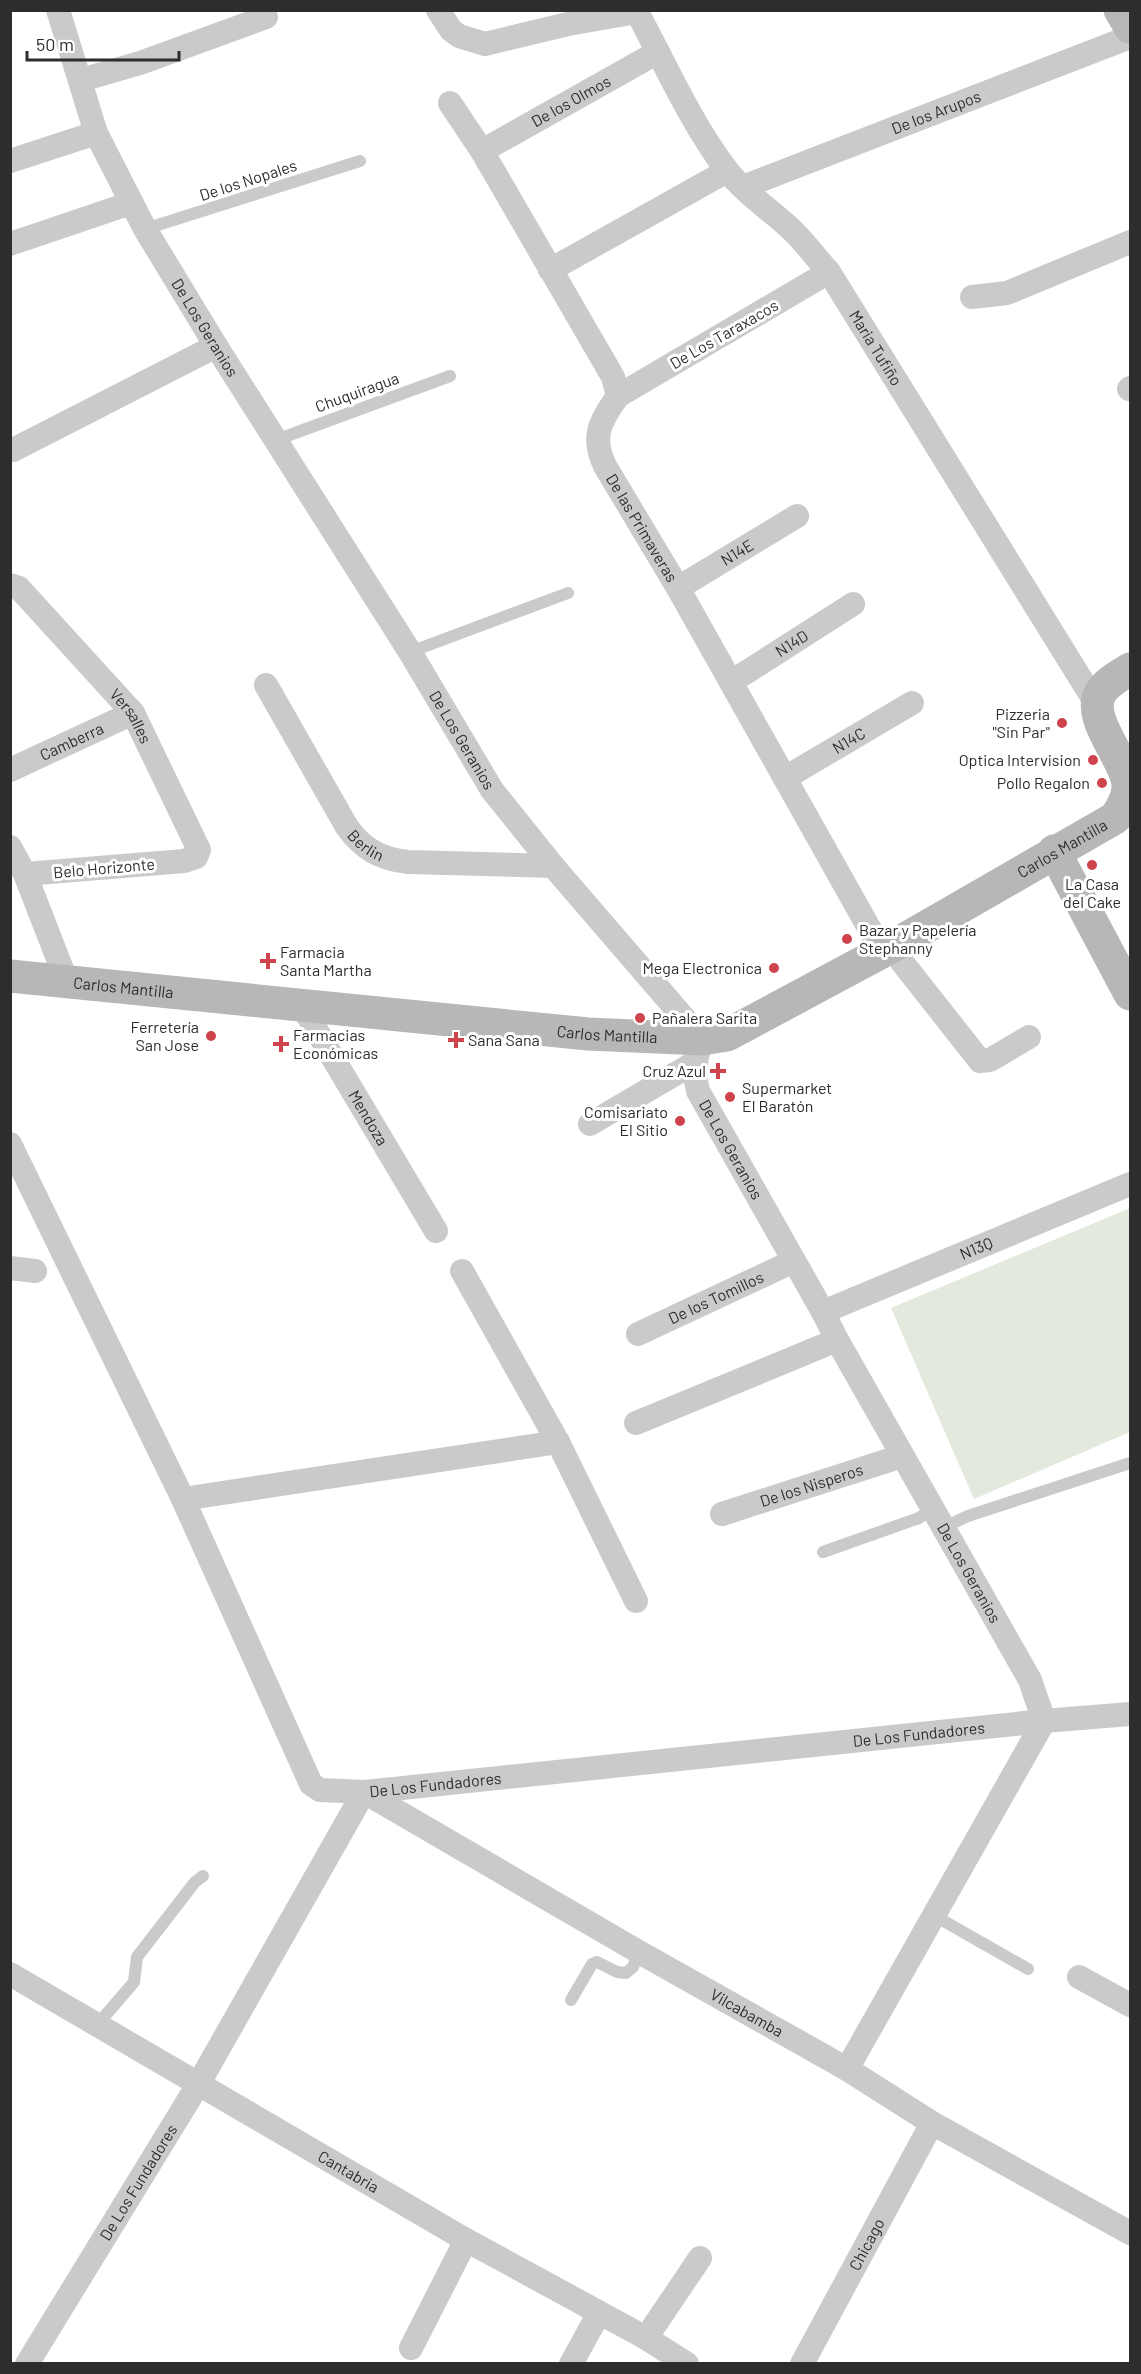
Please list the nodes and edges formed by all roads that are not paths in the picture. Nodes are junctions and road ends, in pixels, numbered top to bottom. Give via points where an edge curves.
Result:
1 (58, 10) edge
2 (438, 10) edge
3 (1120, 10) edge
4 (637, 11) edge
5 (271, 13) edge
6 (1131, 27) edge
7 (1131, 37) edge
8 (658, 52) junction
9 (81, 80) junction
10 (450, 103) dead end
11 (96, 133) junction
12 (482, 151) junction
13 (10, 161) edge
14 (360, 161) dead end
15 (735, 179) junction
16 (131, 203) junction
17 (145, 229) junction
18 (1131, 242) edge
19 (10, 244) edge
20 (550, 270) junction
21 (829, 272) junction
22 (972, 297) dead end
23 (216, 346) junction
24 (450, 376) dead end
25 (618, 396) junction
26 (276, 440) junction
27 (13, 450) dead end
28 (797, 516) dead end
29 (15, 586) edge
30 (678, 588) junction
31 (568, 593) dead end
32 (854, 604) dead end
33 (410, 652) junction
34 (1131, 669) edge
35 (731, 682) junction
36 (266, 685) dead end
37 (912, 703) dead end
38 (1097, 705) junction
39 (133, 713) junction
40 (10, 770) edge
41 (785, 778) junction
42 (1123, 814) edge
43 (10, 847) edge
44 (1053, 851) junction
45 (184, 861) joint
46 (553, 866) junction
47 (25, 874) junction
48 (888, 948) junction
49 (10, 976) edge
50 (68, 982) junction
51 (1131, 994) edge
52 (302, 1006) junction
53 (1029, 1037) dead end
54 (698, 1051) junction
55 (590, 1124) dead end
56 (10, 1144) edge
57 (1131, 1184) edge
58 (436, 1231) dead end
59 (794, 1261) junction
60 (10, 1268) edge
61 (35, 1271) dead end
62 (462, 1271) dead end
63 (824, 1312) junction
64 (638, 1334) dead end
65 (837, 1340) junction
66 (636, 1423) dead end
67 (558, 1442) junction
68 (902, 1456) junction
69 (1131, 1463) edge
70 (183, 1499) junction
71 (722, 1514) dead end
72 (937, 1519) junction
73 (823, 1552) dead end
74 (636, 1601) dead end
75 (1131, 1714) edge
76 (1044, 1721) junction
77 (364, 1792) junction
78 (203, 1876) dead end
79 (934, 1916) junction
80 (639, 1952) junction
81 (1028, 1969) dead end
82 (10, 1974) edge
83 (1079, 1977) dead end
84 (571, 2000) dead end
85 (1131, 2005) edge
86 (98, 2024) junction
87 (847, 2069) junction
88 (199, 2083) junction
89 (932, 2124) junction
90 (1131, 2233) edge
91 (466, 2240) junction
92 (700, 2258) dead end
93 (599, 2313) junction
94 (646, 2338) junction
95 (411, 2348) dead end
96 (27, 2364) edge
97 (571, 2364) edge
98 (687, 2364) edge
99 (802, 2364) edge

1 - 9 street, De Los Geranios
2 - 4 street via 459,36 485,44
3 - 6 street
4 - 8 street, Maria Tufiño
5 - 9 street via 140,63
7 - 15 street, De los Arupos
8 - 12 street, De los Olmos
8 - 15 street, Maria Tufiño via 705,138
9 - 11 street, De Los Geranios
10 - 12 street
11 - 13 street
11 - 16 street, De Los Geranios
12 - 20 street
14 - 17 lane, De los Nopales
15 - 20 street, De los Arupos
15 - 21 street, Maria Tufiño via 793,231
16 - 17 street, De Los Geranios
16 - 19 street
17 - 23 street, De Los Geranios
18 - 22 street via 1007,293
20 - 25 street via 613,377
21 - 25 street, De Los Taraxacos
21 - 38 street, Maria Tufiño
23 - 26 street, De Los Geranios
23 - 27 street
24 - 26 lane, Chuquiragua
25 - 30 street, De las Primaveras via 599,429 600,454
26 - 33 street, De Los Geranios
28 - 30 street, N14E
29 - 39 street, Versalles
30 - 35 street, De las Primaveras
31 - 33 lane
32 - 35 street, N14D
33 - 46 street, De Los Geranios via 492,790
34 - 38 street via 1110,682
35 - 41 street, De las Primaveras
36 - 46 street, Berlin via 346,827 373,853 408,862
37 - 41 street, N14C
38 - 42 street via 1128,784
39 - 40 street, Camberra
39 - 45 street, Versalles via 199,850 196,857
41 - 48 street, De las Primaveras
42 - 44 street, Carlos Mantilla
43 - 47 street
44 - 48 street, Carlos Mantilla
44 - 51 street
45 - 47 street, Belo Horizonte
46 - 54 street, De Los Geranios
47 - 50 street
48 - 53 street, De las Primaveras via 980,1061 990,1060
48 - 54 street, Carlos Mantilla
49 - 50 street, Carlos Mantilla
50 - 52 street, Carlos Mantilla
52 - 54 street, Carlos Mantilla via 588,1034
52 - 58 street, Mendoza
54 - 55 street
54 - 59 street, De Los Geranios via 694,1077 698,1091
56 - 70 street
57 - 63 street, N13Q
59 - 63 street, De Los Geranios
59 - 64 street, De los Tomillos
60 - 61 street
62 - 67 street
63 - 65 street, De Los Geranios
65 - 66 street
65 - 68 street, De Los Geranios
67 - 70 street
67 - 74 street
68 - 71 street, De los Nisperos
68 - 72 street, De Los Geranios
69 - 72 lane via 968,1516
70 - 77 street via 311,1784 320,1790
72 - 73 lane via 919,1518
72 - 76 street, De Los Geranios via 1030,1680
75 - 76 street, De Los Fundadores
76 - 77 street, De Los Fundadores
76 - 79 street
77 - 80 street, Vilcabamba
77 - 88 street, De Los Fundadores
78 - 86 lane via 137,1957 134,1982
79 - 81 lane
79 - 87 street
80 - 84 lane via 633,1967 626,1972 597,1962 592,1964
80 - 87 street, Vilcabamba
82 - 86 street, Cantabria
83 - 85 street
86 - 88 street, Cantabria
87 - 89 street, Vilcabamba
88 - 91 street, Cantabria
88 - 96 street, De Los Fundadores
89 - 90 street, Vilcabamba
89 - 99 street, Chicago
91 - 93 street, Cantabria
91 - 95 street
92 - 94 street
93 - 94 street, Cantabria
93 - 97 street
94 - 98 street, Cantabria

